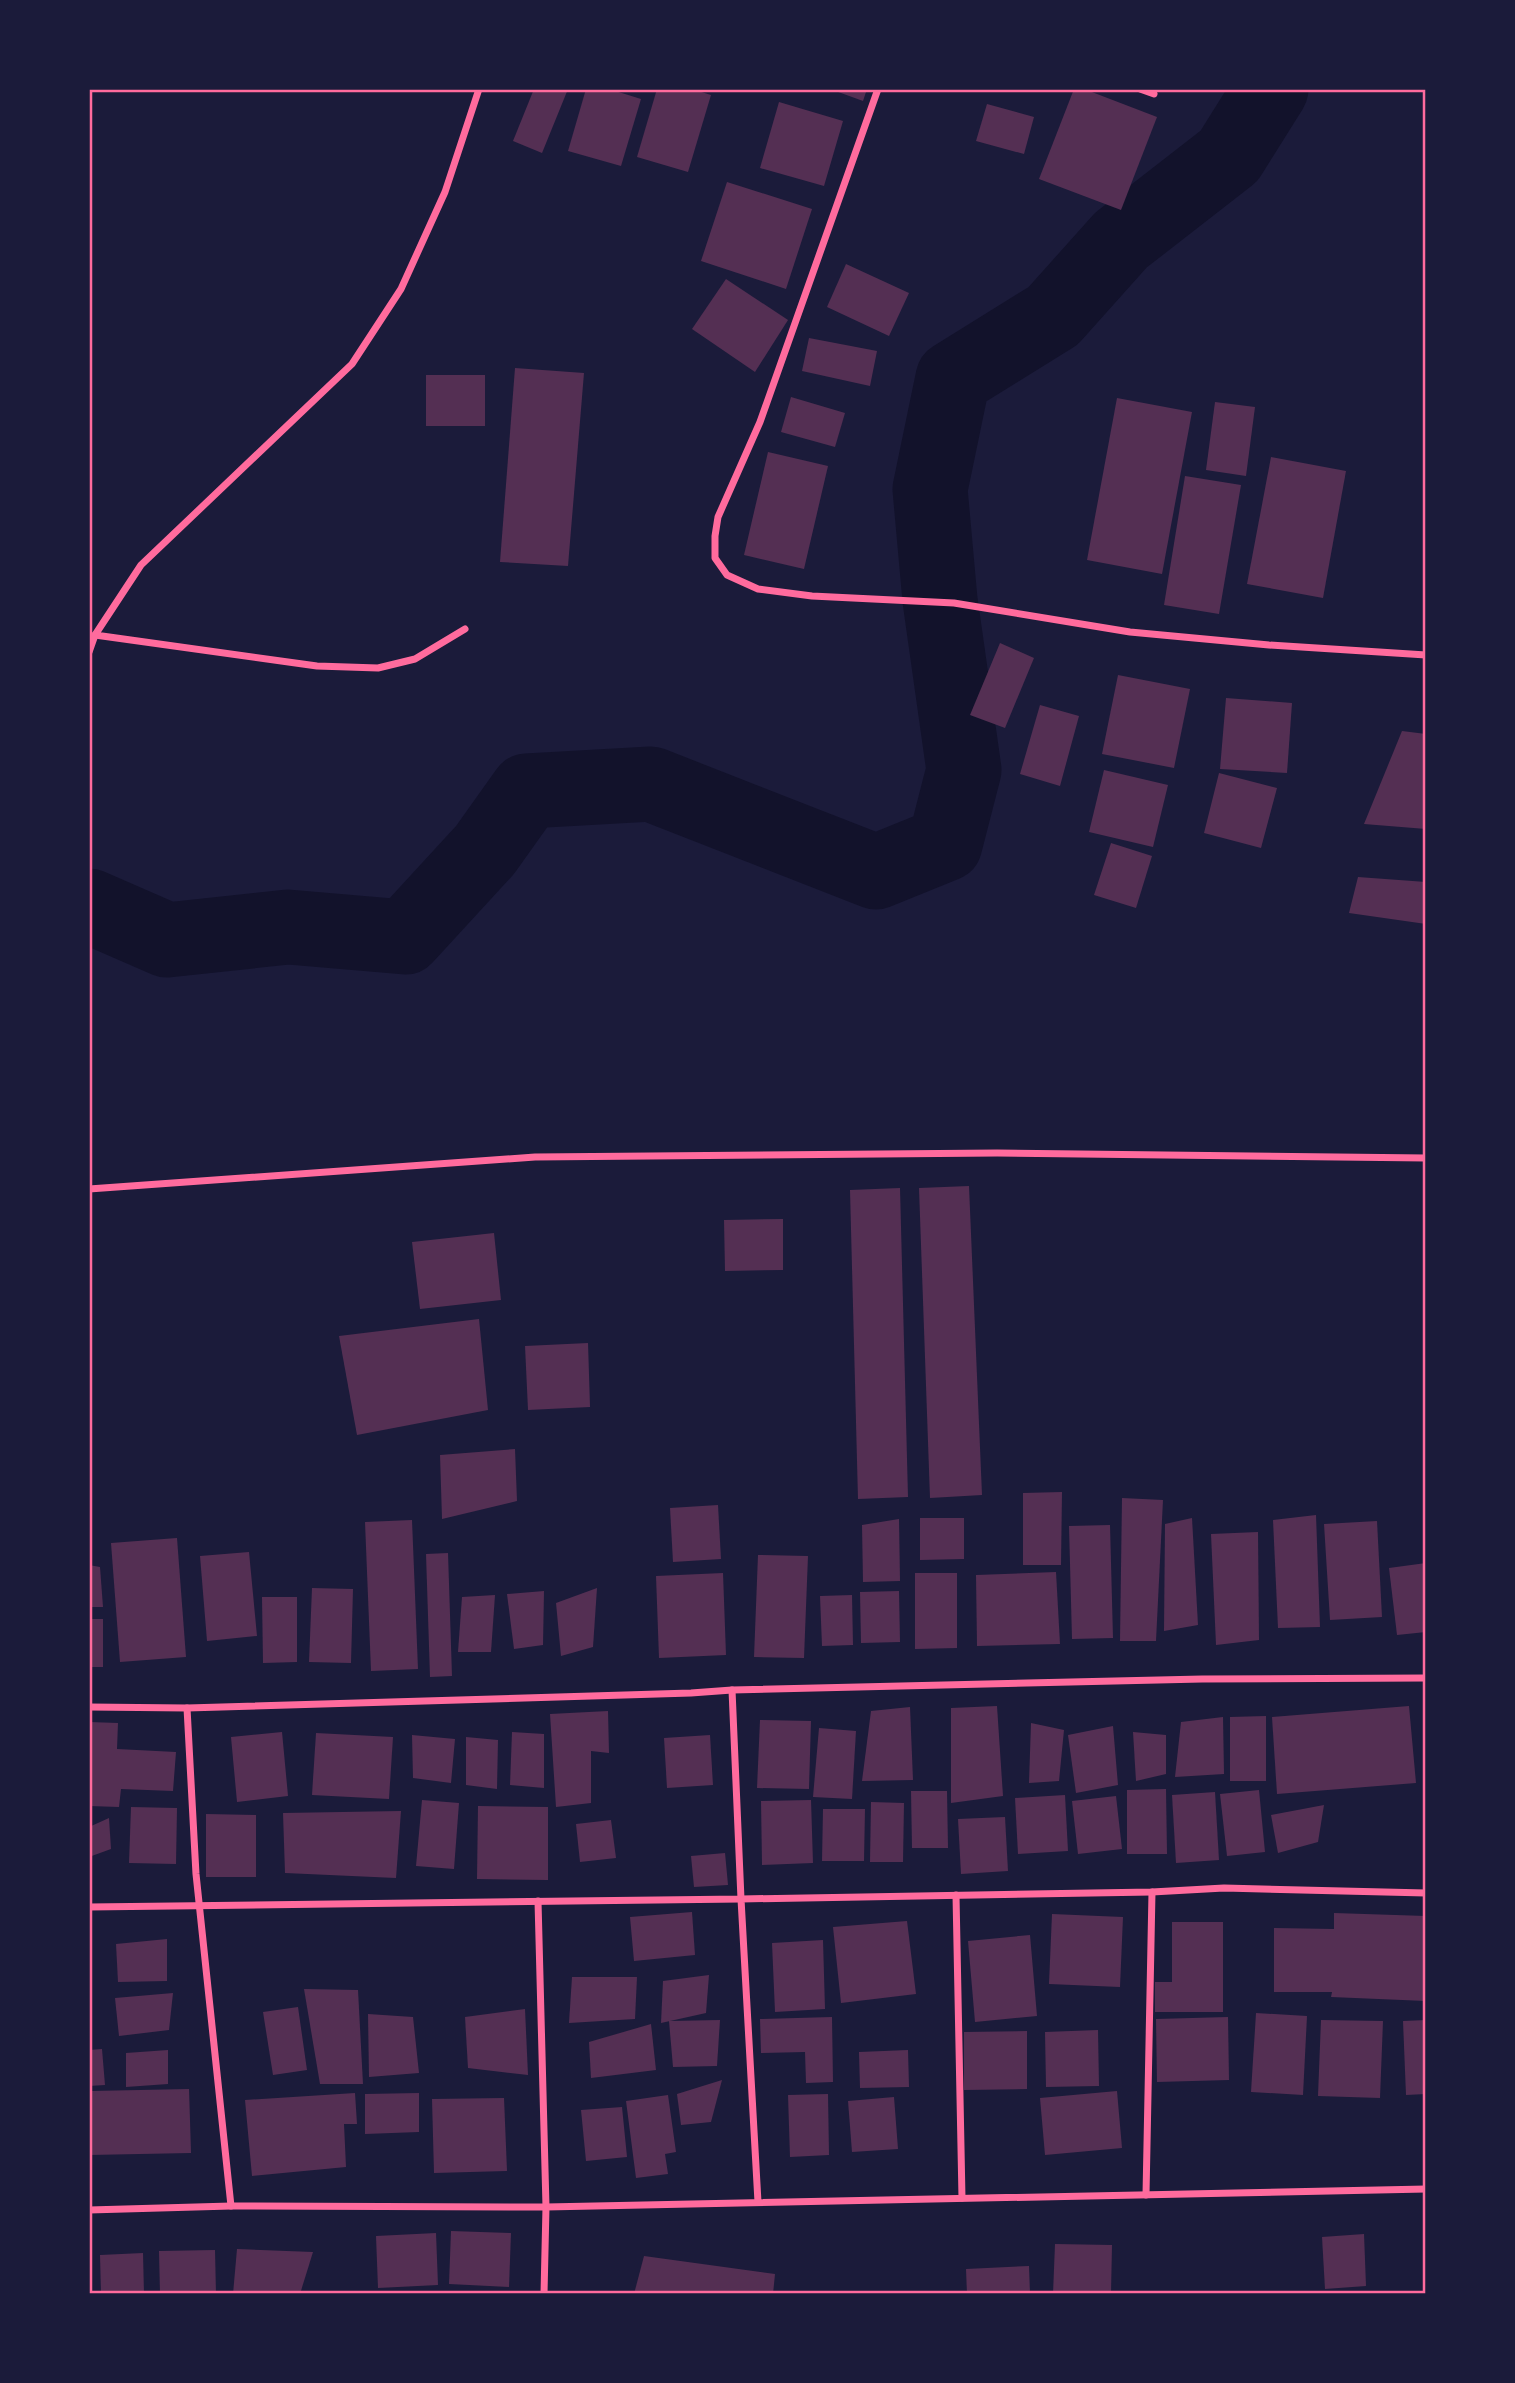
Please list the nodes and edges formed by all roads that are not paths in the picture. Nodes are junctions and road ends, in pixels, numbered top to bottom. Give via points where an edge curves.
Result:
1 (480, 89) edge
2 (877, 89) edge
3 (1140, 89) edge
4 (1154, 94) dead end
5 (465, 629) dead end
6 (95, 635) junction
7 (89, 652) edge
8 (1426, 655) edge
9 (1426, 1158) edge
10 (89, 1189) edge
11 (1426, 1678) edge
12 (732, 1690) junction
13 (89, 1707) edge
14 (187, 1708) junction
15 (1152, 1892) junction
16 (1426, 1893) edge
17 (956, 1895) junction
18 (741, 1899) junction
19 (538, 1900) junction
20 (200, 1906) junction
21 (89, 1907) edge
22 (1426, 2189) edge
23 (1146, 2195) junction
24 (962, 2198) junction
25 (758, 2202) junction
26 (231, 2206) junction
27 (546, 2207) junction
28 (89, 2210) edge
29 (544, 2294) edge

1 - 6 street via 445,192 401,289 352,364 141,565
2 - 8 street via 760,422 718,517 715,558 727,575 758,590 954,603 1130,632
3 - 4 street
5 - 6 street via 415,659 378,668 317,666
6 - 7 street
9 - 10 street via 997,1153 536,1157
11 - 12 street
12 - 14 street
12 - 18 street
13 - 14 street
14 - 20 street
15 - 16 street via 1224,1888
15 - 17 street
15 - 23 street
17 - 18 street
17 - 24 street
18 - 19 street
18 - 25 street
19 - 20 street
19 - 27 street
20 - 21 street
20 - 26 street
22 - 23 street
23 - 24 street
24 - 25 street
25 - 27 street
26 - 27 street
26 - 28 street
27 - 29 street

